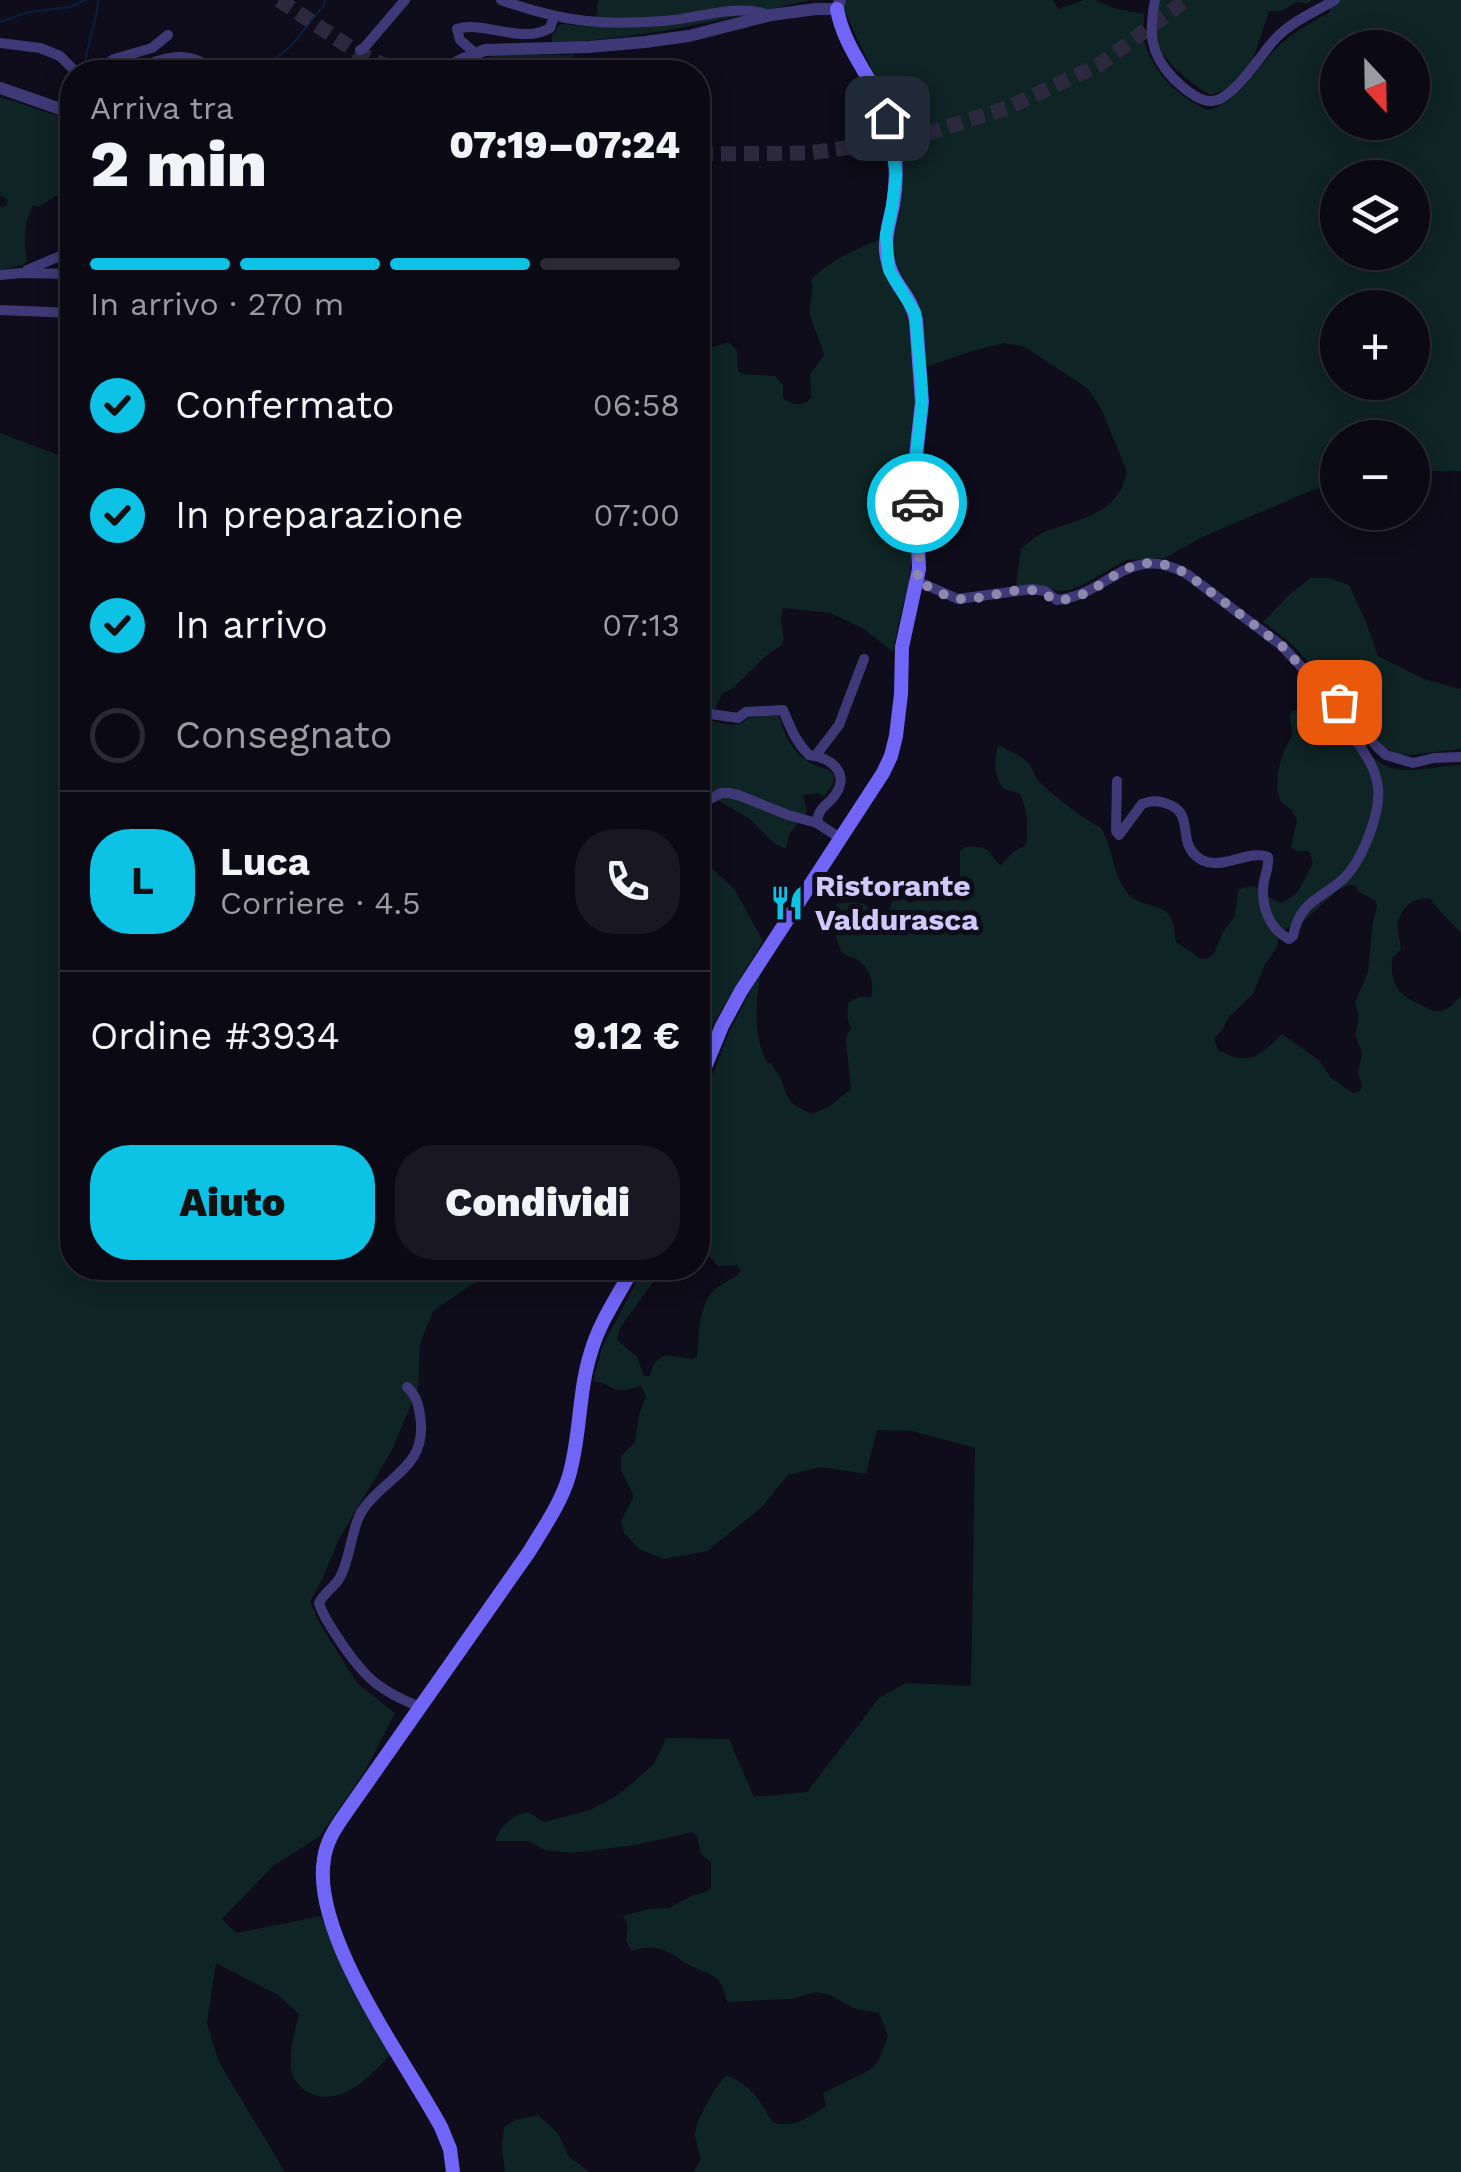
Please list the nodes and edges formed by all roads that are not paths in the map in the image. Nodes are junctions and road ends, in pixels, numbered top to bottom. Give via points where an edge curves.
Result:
1 (404, 0) edge
2 (501, 0) edge
3 (1156, 0) edge
4 (1335, 0) edge
5 (838, 4) edge
6 (772, 16) junction
7 (554, 17) junction
8 (168, 35) dead end
9 (0, 43) edge
10 (360, 50) dead end
11 (476, 53) junction
12 (64, 60) edge
13 (113, 60) edge
14 (460, 60) edge
15 (0, 88) edge
16 (60, 110) edge
17 (60, 255) edge
18 (21, 273) junction
19 (60, 274) edge
20 (0, 275) edge
21 (0, 310) edge
22 (60, 312) edge
23 (917, 581) junction
24 (864, 659) dead end
25 (1339, 702) junction
26 (710, 714) edge
27 (816, 755) junction
28 (1461, 757) edge
29 (1117, 781) dead end
30 (710, 799) edge
31 (817, 824) junction
32 (840, 838) junction
33 (710, 1055) edge
34 (626, 1280) edge
35 (407, 1387) dead end
36 (420, 1708) junction
37 (453, 2172) edge

1 - 10 street
2 - 7 street
3 - 4 street via 1150,30 1166,71 1195,96 1212,101 1237,85 1289,26
5 - 6 street
5 - 23 main road via 846,38 887,118 895,159 886,249 891,277 915,313 921,380
6 - 7 street via 738,10 662,22 593,23
6 - 11 street via 665,40
7 - 11 street via 541,33 457,29
8 - 13 street via 152,48
9 - 12 street via 40,48
11 - 14 street
15 - 16 street
17 - 18 street
18 - 19 street
18 - 20 street
21 - 22 street
23 - 25 street via 958,599 1032,590 1064,600 1140,564 1174,567 1282,646
23 - 32 main road via 902,647 891,756
24 - 27 street via 839,725
25 - 28 street via 1386,755 1413,763
25 - 29 street via 1372,764 1375,816 1354,865 1306,906 1290,939 1263,906 1268,857 1206,862 1192,853 1182,814 1159,801 1142,804 1119,836
26 - 27 street via 738,718 782,709 796,740
27 - 31 street via 841,775
30 - 31 street via 728,793
31 - 32 street
32 - 33 main road via 741,992
34 - 36 main road via 592,1349 564,1492
35 - 36 street via 416,1398 421,1439 409,1462 362,1512 340,1578 319,1603 358,1668
36 - 37 main road via 331,1835 322,1878 344,1956 441,2127

